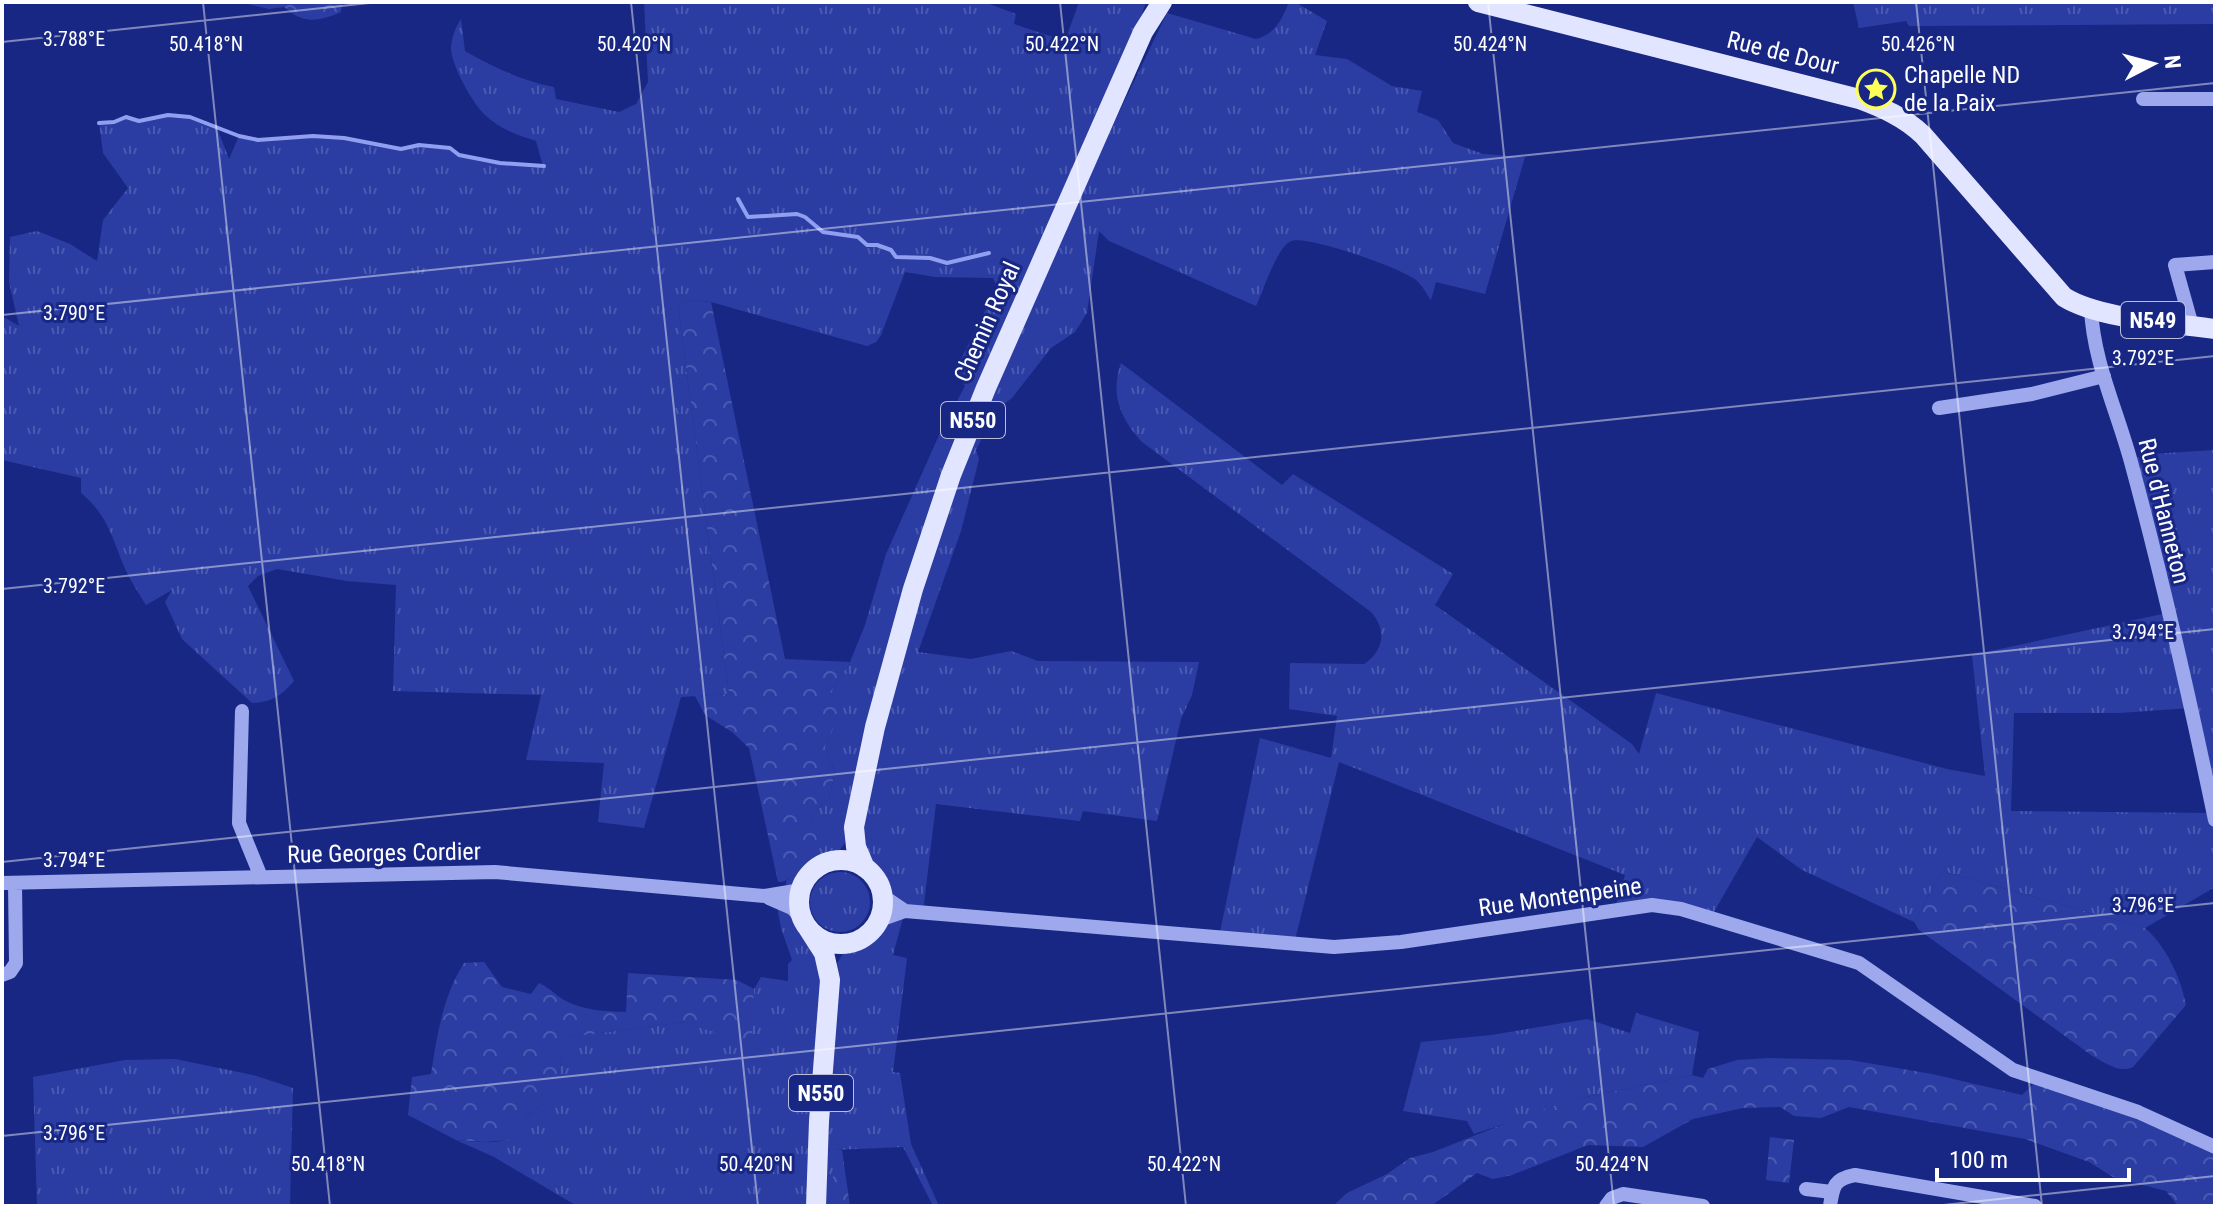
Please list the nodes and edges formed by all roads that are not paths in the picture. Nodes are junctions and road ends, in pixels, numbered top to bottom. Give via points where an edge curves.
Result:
1 (1150, 2) edge
2 (1162, 2) edge
3 (1478, 2) edge
4 (1143, 32) junction
5 (2143, 99) dead end
6 (2215, 99) edge
7 (2215, 262) edge
8 (2091, 308) junction
9 (2192, 326) junction
10 (2215, 329) edge
11 (2104, 376) junction
12 (1939, 408) dead end
13 (242, 711) dead end
14 (2215, 820) edge
15 (854, 827) junction
16 (831, 861) junction
17 (865, 868) junction
18 (261, 877) junction
19 (8, 883) edge
20 (801, 890) junction
21 (765, 896) junction
22 (883, 896) junction
23 (905, 911) junction
24 (880, 920) junction
25 (805, 924) junction
26 (849, 944) junction
27 (2, 975) edge
28 (830, 980) junction
29 (2215, 1147) edge
30 (1806, 1189) dead end
31 (1831, 1199) edge
32 (816, 1206) edge
33 (1606, 1206) edge
34 (1703, 1206) edge
35 (2035, 1206) edge

1 - 4 main road, Chemin Royal / N550
2 - 4 main road, Chemin Royal / N550
3 - 8 main road, Rue de Dour / N549 via 1859,99 1891,112 1923,135 2064,297
4 - 15 main road, Chemin Royal / N550 via 951,475 893,654
5 - 6 street
7 - 9 street via 2175,265
8 - 9 main road, N549
8 - 11 street, Rue d'Hanneton
9 - 10 main road, N549
11 - 12 street
11 - 14 street, Rue d'Hanneton via 2134,474
13 - 18 street via 239,823
15 - 16 main road, Chemin Royal / N550
15 - 17 main road, Chemin Royal / N550
16 - 17 main road
16 - 20 main road via 812,872
17 - 22 main road
18 - 19 street, Rue Georges Cordier
18 - 21 street, Rue Georges Cordier via 495,872
19 - 27 street via 16,963
20 - 21 street, Rue Georges Cordier
20 - 25 main road
21 - 25 street, Rue Georges Cordier via 792,908
22 - 23 street, Rue Montenpeine
22 - 24 main road
23 - 24 street, Rue Montenpeine
23 - 29 street, Rue Montenpeine via 1334,947 1652,905 1681,909 1859,963 2003,1065 2138,1112
24 - 26 main road
25 - 26 main road via 826,942
25 - 28 main road, N550 via 824,953
26 - 28 main road, N550
28 - 32 main road, N550
30 - 31 street
31 - 35 street via 1842,1177 1855,1175
33 - 34 street via 1623,1194

